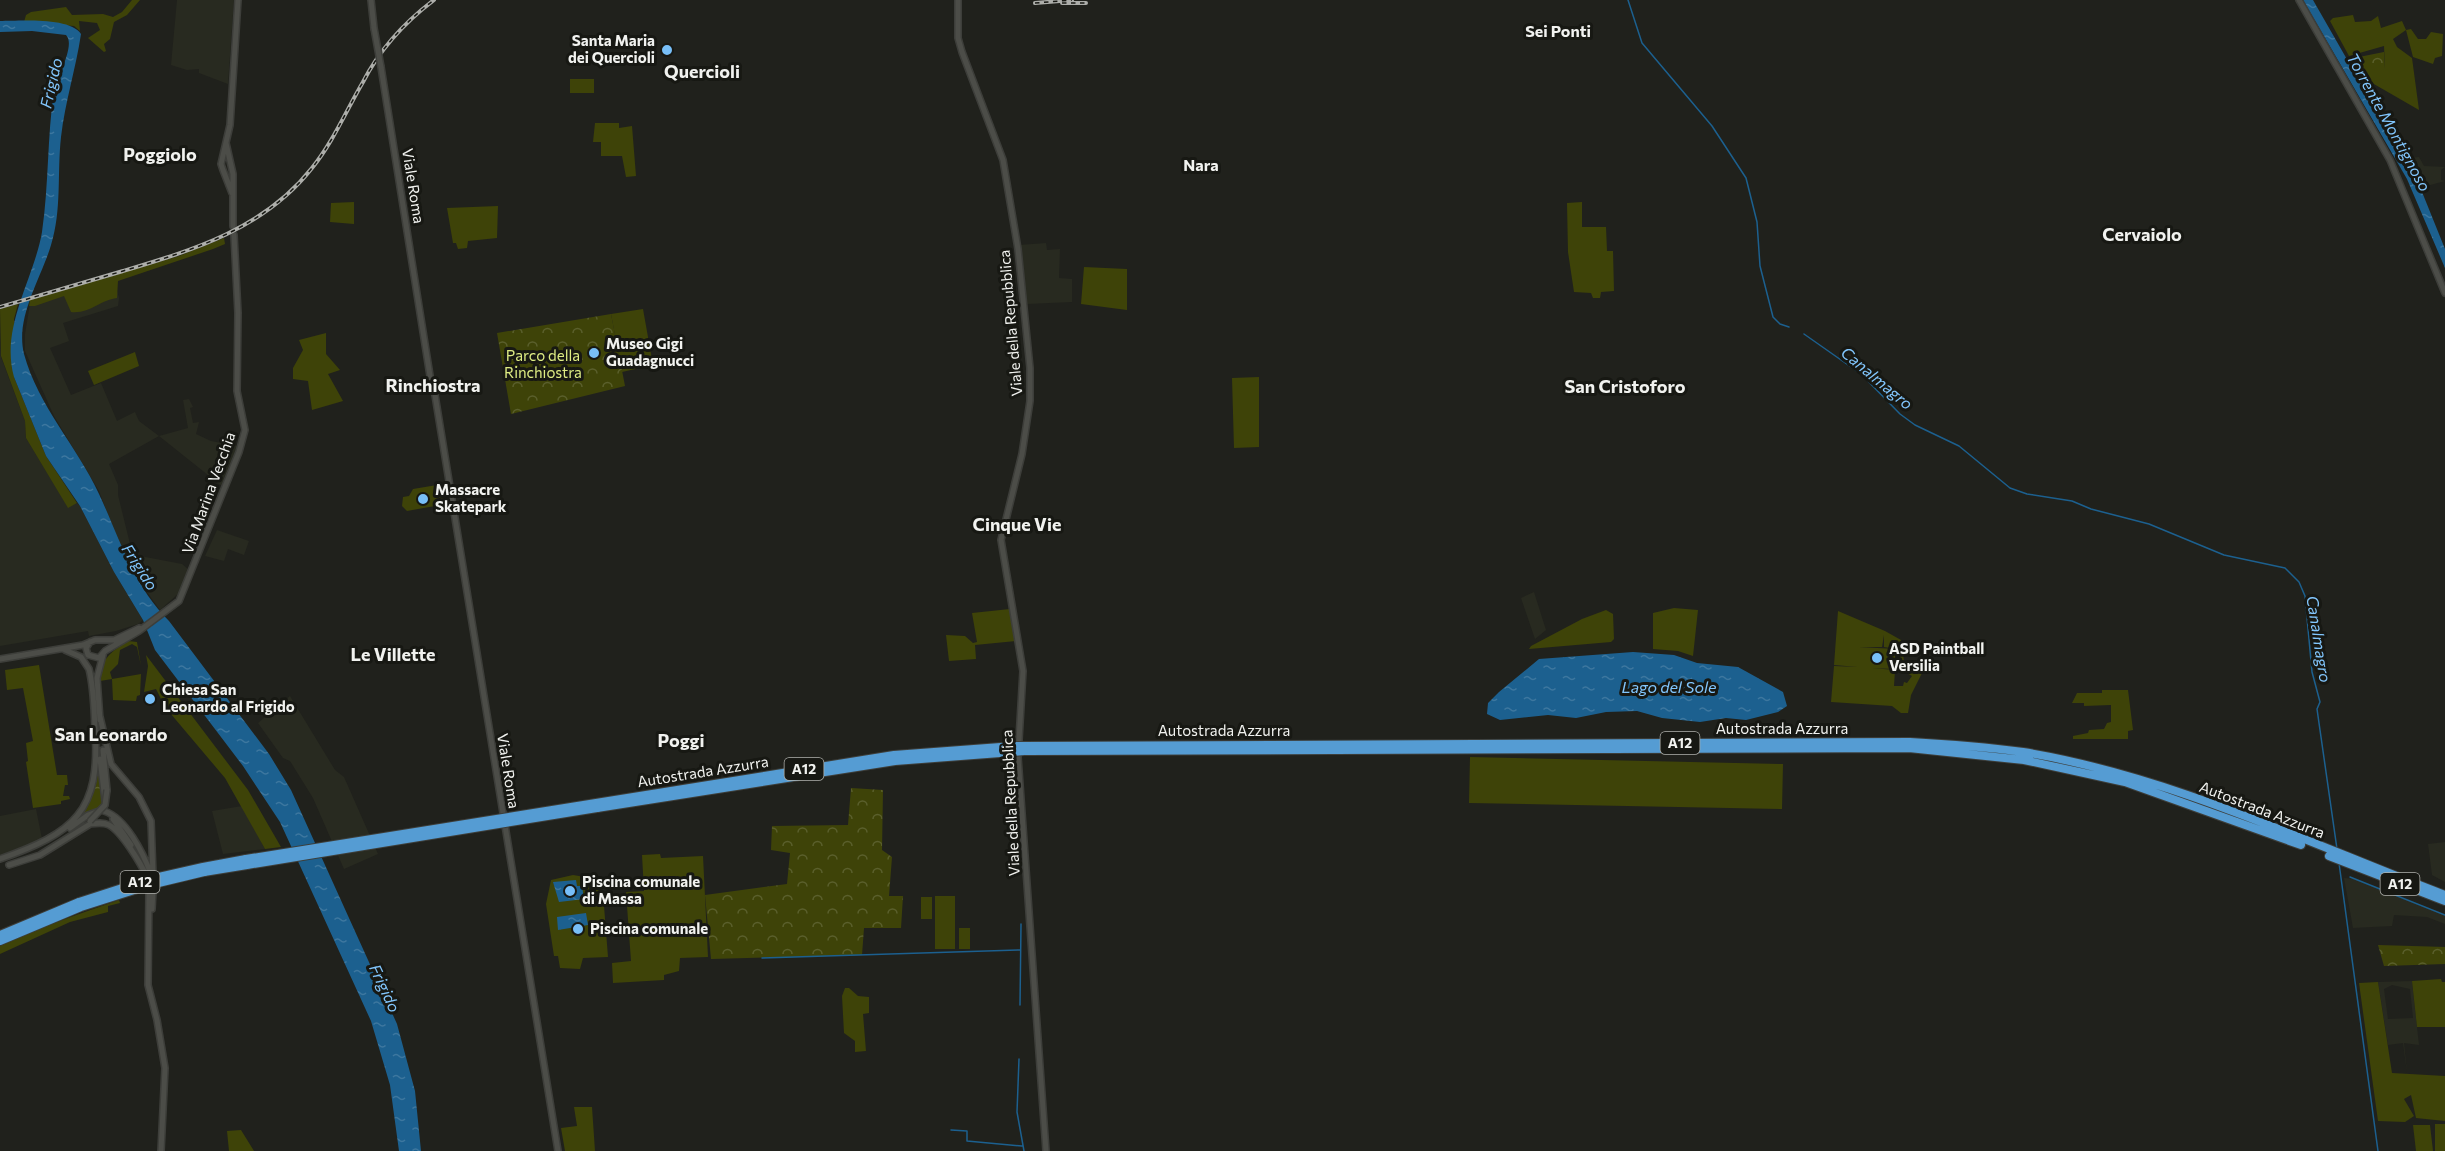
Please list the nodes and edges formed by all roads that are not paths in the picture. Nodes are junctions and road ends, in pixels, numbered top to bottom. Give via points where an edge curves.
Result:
1 (238, 0) edge
2 (371, 0) edge
3 (958, 0) edge
4 (2299, 0) edge
5 (226, 142) junction
6 (221, 162) junction
7 (230, 164) junction
8 (223, 170) junction
9 (232, 194) junction
10 (233, 226) dead end
11 (234, 236) dead end
12 (2445, 293) edge
13 (140, 628) junction
14 (90, 642) junction
15 (101, 642) junction
16 (63, 650) junction
17 (104, 653) junction
18 (89, 656) junction
19 (0, 659) edge
20 (94, 702) junction
21 (95, 710) junction
22 (100, 717) junction
23 (105, 807) junction
24 (113, 819) dead end
25 (60, 833) junction
26 (0, 860) edge
27 (2356, 864) junction
28 (9, 865) junction
29 (0, 868) edge
30 (150, 876) junction
31 (151, 891) dead end
32 (2445, 896) edge
33 (2445, 901) edge
34 (80, 905) junction
35 (0, 936) edge
36 (0, 941) edge
37 (161, 1151) edge
38 (558, 1151) edge
39 (1046, 1151) edge

1 - 5 main road
2 - 38 main road, Viale Roma, bridge via 433,380 438,384 435,392
3 - 39 main road, Viale della Repubblica via 958,38 1003,160 1018,249 1029,357 1028,417 1001,540 1023,671 1018,756
4 - 12 main road via 2390,160
5 - 6 main road
5 - 7 main road
6 - 7 main road
6 - 8 main road
7 - 8 main road via 228,170
7 - 9 main road
8 - 9 main road
9 - 10 main road
11 - 13 main road, Via Marina Vecchia via 237,385 244,434 183,595 166,612
13 - 15 main road, Via Marina Vecchia
13 - 17 main road, Via Marina Vecchia
14 - 15 main road
14 - 16 main road
14 - 18 main road via 86,648
15 - 17 main road
16 - 18 main road
16 - 19 main road
16 - 20 main road via 81,657 90,674
17 - 18 main road via 96,659
17 - 22 main road via 97,678
18 - 20 main road
20 - 21 main road
21 - 23 main road
21 - 25 main road via 94,786 82,810
22 - 28 main road, bridge via 105,805 90,821 54,844
22 - 30 main road via 111,764 139,797 151,821
23 - 25 main road
23 - 30 main road via 121,822 146,860
24 - 30 main road
25 - 26 main road
27 - 32 highway, Autostrada Azzurra / A12
27 - 33 highway, Autostrada Azzurra / A12
27 - 34 highway, Autostrada Azzurra / A12, bridge via 2179,793 2126,776 2025,753 1972,746 1910,742 1013,749 894,755 203,869
28 - 29 main road
28 - 30 main road via 40,855 90,824 99,823 116,831
31 - 37 main road via 148,985 165,1068
34 - 35 highway, Autostrada Azzurra / A12
34 - 36 highway, Autostrada Azzurra / A12

